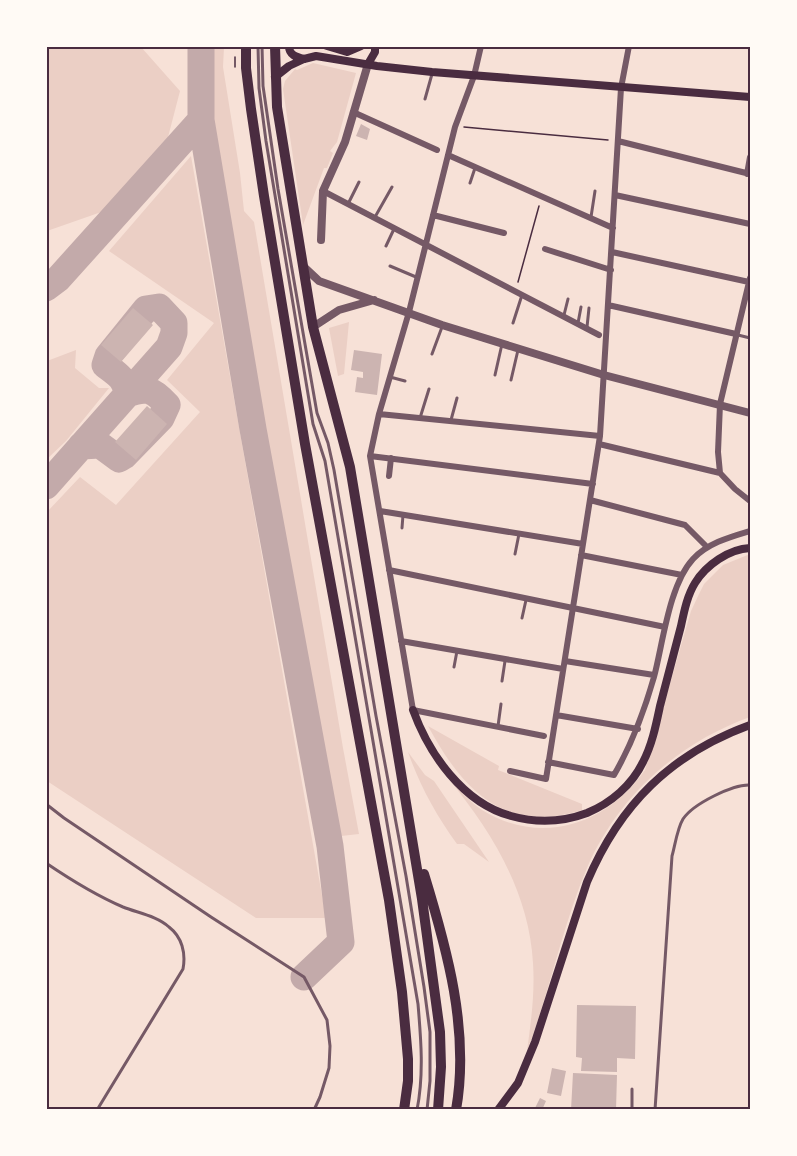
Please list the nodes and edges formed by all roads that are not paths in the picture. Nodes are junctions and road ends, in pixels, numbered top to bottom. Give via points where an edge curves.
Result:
1 (246, 46) edge
2 (260, 46) edge
3 (275, 46) edge
4 (289, 46) edge
5 (327, 46) edge
6 (362, 46) edge
7 (375, 46) edge
8 (481, 46) edge
9 (629, 46) edge
10 (304, 59) junction
11 (368, 64) junction
12 (432, 72) junction
13 (474, 76) junction
14 (275, 77) junction
15 (621, 88) junction
16 (750, 97) edge
17 (426, 99) dead end
18 (353, 112) junction
19 (618, 141) junction
20 (437, 150) dead end
21 (448, 155) junction
22 (750, 157) edge
23 (475, 166) junction
24 (749, 174) edge
25 (359, 182) dead end
26 (470, 183) dead end
27 (392, 187) dead end
28 (323, 190) junction
29 (594, 191) dead end
30 (615, 195) junction
31 (348, 204) junction
32 (433, 215) junction
33 (591, 217) junction
34 (375, 218) junction
35 (750, 224) edge
36 (395, 228) junction
37 (613, 228) junction
38 (504, 233) dead end
39 (321, 240) dead end
40 (426, 245) junction
41 (386, 246) dead end
42 (545, 249) dead end
43 (612, 252) junction
44 (302, 264) junction
45 (390, 266) dead end
46 (610, 270) junction
47 (418, 278) junction
48 (750, 281) edge
49 (519, 293) junction
50 (568, 299) dead end
51 (374, 300) junction
52 (608, 305) junction
53 (581, 307) dead end
54 (589, 308) dead end
55 (409, 312) junction
56 (564, 317) junction
57 (513, 322) dead end
58 (578, 324) junction
59 (442, 325) junction
60 (313, 327) junction
61 (586, 329) junction
62 (736, 334) junction
63 (599, 335) dead end
64 (750, 338) edge
65 (503, 343) junction
66 (519, 348) junction
67 (432, 354) dead end
68 (495, 375) dead end
69 (604, 375) junction
70 (390, 377) junction
71 (511, 380) dead end
72 (405, 381) dead end
73 (429, 389) dead end
74 (457, 398) dead end
75 (720, 404) junction
76 (750, 413) edge
77 (379, 414) junction
78 (420, 418) junction
79 (451, 421) junction
80 (600, 436) junction
81 (599, 444) junction
82 (370, 456) junction
83 (391, 458) junction
84 (720, 473) junction
85 (389, 476) dead end
86 (592, 484) junction
87 (590, 500) junction
88 (750, 501) edge
89 (380, 511) junction
90 (403, 515) junction
91 (402, 528) dead end
92 (750, 531) edge
93 (519, 534) junction
94 (583, 544) junction
95 (707, 547) junction
96 (750, 548) edge
97 (515, 554) dead end
98 (581, 555) junction
99 (389, 570) junction
100 (682, 575) junction
101 (526, 598) junction
102 (573, 608) junction
103 (522, 618) dead end
104 (665, 627) junction
105 (401, 641) junction
106 (457, 651) junction
107 (506, 659) junction
108 (565, 661) junction
109 (454, 667) dead end
110 (563, 669) junction
111 (654, 675) junction
112 (502, 681) dead end
113 (501, 704) dead end
114 (413, 710) junction
115 (556, 715) junction
116 (750, 724) edge
117 (497, 727) junction
118 (638, 729) junction
119 (543, 736) dead end
120 (549, 762) junction
121 (510, 771) dead end
122 (750, 785) edge
123 (46, 804) edge
124 (413, 840) junction
125 (46, 863) edge
126 (632, 1089) dead end
127 (97, 1110) edge
128 (314, 1110) edge
129 (404, 1110) edge
130 (417, 1110) edge
131 (427, 1110) edge
132 (438, 1110) edge
133 (456, 1110) edge
134 (498, 1110) edge
135 (632, 1110) edge
136 (655, 1110) edge

1 - 129 highway via 250,109 264,196 401,980 408,1059
2 - 130 lane via 261,110 276,208 313,424 325,461 418,1004 421,1068
2 - 131 lane via 278,189 317,414 334,470 424,987 430,1032
3 - 14 highway
4 - 10 main road via 293,56
5 - 6 main road via 347,52
7 - 11 main road
8 - 13 street
9 - 15 street
10 - 11 main road via 316,56
10 - 14 main road
11 - 12 main road
11 - 18 street
12 - 13 main road
12 - 17 lane
13 - 15 main road
13 - 21 street
14 - 44 highway
15 - 16 main road
15 - 19 street
18 - 20 street
18 - 28 street
19 - 24 street
19 - 30 street
21 - 23 street
21 - 32 street
22 - 24 street
23 - 26 lane
23 - 33 street
25 - 31 lane
27 - 34 lane
28 - 31 street
28 - 39 street
29 - 33 lane
30 - 35 street
30 - 37 street
31 - 34 street
32 - 38 street
32 - 40 street
33 - 37 street
34 - 36 street
36 - 40 street
36 - 41 lane
37 - 43 street
40 - 47 street
40 - 49 street
42 - 46 street
43 - 46 street
43 - 48 street
44 - 51 street via 319,281
44 - 60 highway
45 - 47 lane
46 - 52 street
47 - 55 street
48 - 62 street
49 - 56 street
49 - 57 lane
50 - 56 lane
51 - 55 street
51 - 60 street via 339,310
52 - 62 street
52 - 69 street
53 - 58 lane
54 - 61 lane
55 - 59 street
55 - 70 street
56 - 58 street
58 - 61 street
59 - 65 street
59 - 67 lane
60 - 124 highway via 350,468
61 - 63 street
62 - 64 lane
62 - 75 street
65 - 66 street
65 - 68 lane
66 - 69 street
66 - 71 lane
69 - 75 street
69 - 80 street
70 - 72 lane
70 - 77 street
73 - 78 lane
74 - 79 lane
75 - 76 street
75 - 84 street
77 - 78 street
77 - 82 street
78 - 79 street
79 - 80 street
80 - 81 street
81 - 84 street
81 - 86 street
82 - 83 street
82 - 89 street
83 - 85 street
83 - 86 street
84 - 88 street
86 - 87 street
87 - 94 street
87 - 95 street via 685,525
89 - 90 street
89 - 99 street
90 - 91 lane
90 - 93 street
92 - 95 street
93 - 94 street
93 - 97 lane
94 - 98 street
95 - 100 street
96 - 114 main road via 717,560 696,582 646,756 626,787 599,808 578,816 541,821 485,806 458,783 433,752
98 - 100 street
98 - 102 street
99 - 101 street
99 - 105 street
100 - 104 street
101 - 102 street
101 - 103 lane
102 - 104 street
102 - 108 street
104 - 111 street
105 - 106 street
105 - 114 street
106 - 107 street
106 - 109 lane
107 - 110 street
107 - 112 lane
108 - 110 street
108 - 111 street
110 - 115 street
111 - 118 street
113 - 117 lane
114 - 117 street
115 - 118 street
115 - 120 street
116 - 134 main road via 696,749 661,774 614,830 587,882 527,1063
117 - 119 street
118 - 120 street via 614,775
120 - 121 street via 546,779
122 - 136 lane via 742,784 709,798 683,819 672,856
123 - 128 lane via 304,977 327,1020 330,1046 329,1068
124 - 132 highway via 436,996 441,1067
124 - 133 highway via 443,934 454,994 459,1054
125 - 127 lane via 85,889 161,921 182,944 185,958 183,969
126 - 135 lane

